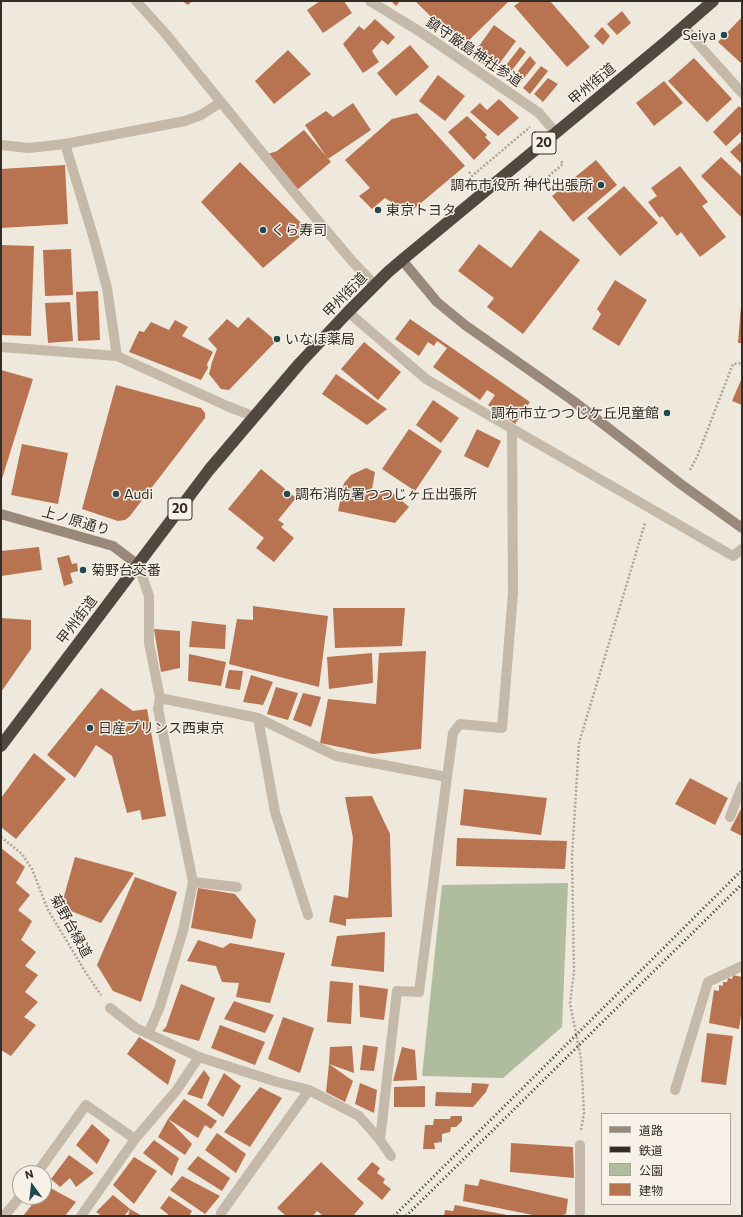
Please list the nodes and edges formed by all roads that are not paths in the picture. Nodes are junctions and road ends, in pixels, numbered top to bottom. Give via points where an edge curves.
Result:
1 (136, 1) edge
2 (370, 1) edge
3 (710, 2) edge
4 (684, 27) junction
5 (742, 93) edge
6 (221, 102) junction
7 (556, 133) junction
8 (65, 144) junction
9 (1, 145) edge
10 (402, 260) junction
11 (375, 285) junction
12 (348, 312) junction
13 (1, 347) edge
14 (117, 356) junction
15 (255, 417) junction
16 (512, 429) junction
17 (1, 514) edge
18 (742, 528) edge
19 (742, 549) edge
20 (138, 565) junction
21 (160, 698) junction
22 (258, 718) junction
23 (1, 746) edge
24 (447, 776) junction
25 (742, 786) edge
26 (730, 817) dead end
27 (193, 882) junction
28 (237, 887) dead end
29 (308, 915) dead end
30 (742, 966) edge
31 (110, 1008) road end
32 (148, 1034) junction
33 (199, 1057) junction
34 (309, 1090) junction
35 (675, 1090) dead end
36 (135, 1140) junction
37 (380, 1140) junction
38 (580, 1145) road end
39 (391, 1156) dead end
40 (43, 1165) edge
41 (13, 1205) edge
42 (221, 1213) dead end
43 (4, 1216) edge
44 (81, 1216) edge
45 (580, 1216) edge

1 - 6 street
2 - 7 street, 鎮守厳島神社参道 via 539,114
3 - 4 highway, 甲州街道 / 20
4 - 5 street
4 - 7 highway, 甲州街道 / 20
6 - 8 street via 185,121
6 - 11 street via 298,197
7 - 10 highway, 甲州街道 / 20
8 - 9 street via 29,148
8 - 14 street via 107,288
10 - 11 highway, 甲州街道 / 20
10 - 18 street via 437,302 465,325 572,400
11 - 12 highway, 甲州街道 / 20
12 - 15 highway, 甲州街道 / 20 via 300,363
12 - 16 street via 426,379
13 - 14 street
14 - 15 street
15 - 20 highway, 甲州街道 / 20 via 209,470
16 - 19 street via 733,556
16 - 24 street via 514,593 502,728 460,724 453,733
17 - 20 street, 上ノ原通り via 113,546
20 - 21 street via 149,596 148,643
20 - 23 highway, 甲州街道 / 20
21 - 22 street
21 - 27 street via 158,709
22 - 24 street via 336,756
22 - 29 street via 276,812
24 - 37 street via 419,992 397,991
25 - 26 street
27 - 28 street
27 - 32 street via 183,931 159,1009
30 - 35 street via 708,982
31 - 32 street
32 - 33 street
33 - 34 street
33 - 36 street via 176,1092
34 - 37 street via 359,1116
34 - 42 street
36 - 40 street via 86,1105
36 - 44 street
37 - 39 street
38 - 45 street
41 - 43 street

